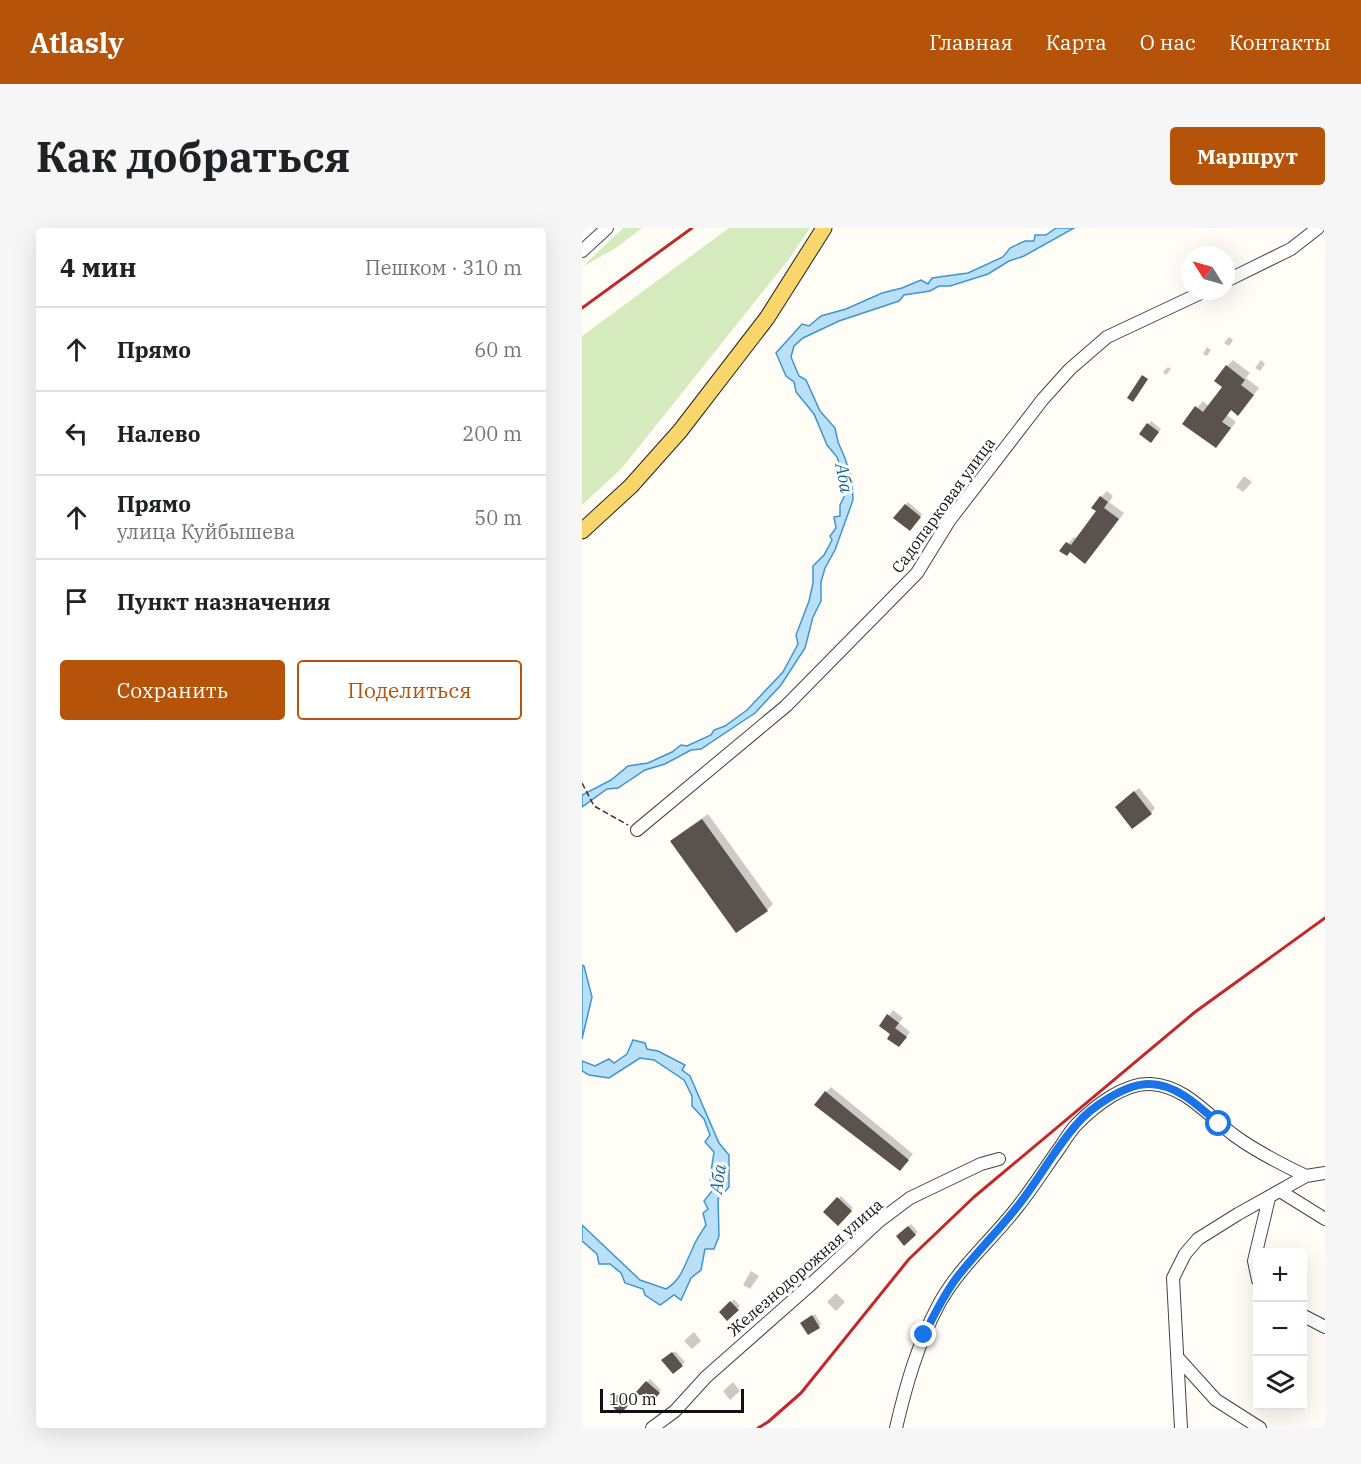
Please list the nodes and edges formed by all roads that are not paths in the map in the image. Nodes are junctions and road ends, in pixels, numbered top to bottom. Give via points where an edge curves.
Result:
1 (607, 228) edge
2 (824, 228) edge
3 (1318, 228) edge
4 (582, 251) edge
5 (1235, 277) edge
6 (1186, 300) edge
7 (582, 531) edge
8 (637, 830) road end
9 (999, 1159) dead end
10 (1325, 1173) edge
11 (1306, 1176) junction
12 (1280, 1191) junction
13 (1269, 1198) junction
14 (1325, 1220) edge
15 (1257, 1248) edge
16 (1307, 1318) edge
17 (1325, 1327) edge
18 (1178, 1358) junction
19 (652, 1428) edge
20 (896, 1428) edge
21 (1181, 1428) edge
22 (1260, 1428) edge

1 - 4 street
2 - 7 main road via 767,318 680,431 631,486
3 - 5 street via 1291,249
6 - 8 street, Садопарковая улица via 1107,338 1070,369 949,521 917,573 786,706
9 - 19 street, Железнодорожная улица via 910,1198 878,1222
10 - 11 street
11 - 12 street
11 - 20 street via 1258,1152 1189,1097 1169,1088 1151,1084 1129,1087 1102,1102 1076,1124 1018,1206 940,1302 924,1335
12 - 13 street
12 - 14 street
13 - 15 street
13 - 18 street via 1198,1239 1185,1254 1173,1278
16 - 17 street
18 - 21 street
18 - 22 street via 1216,1400

